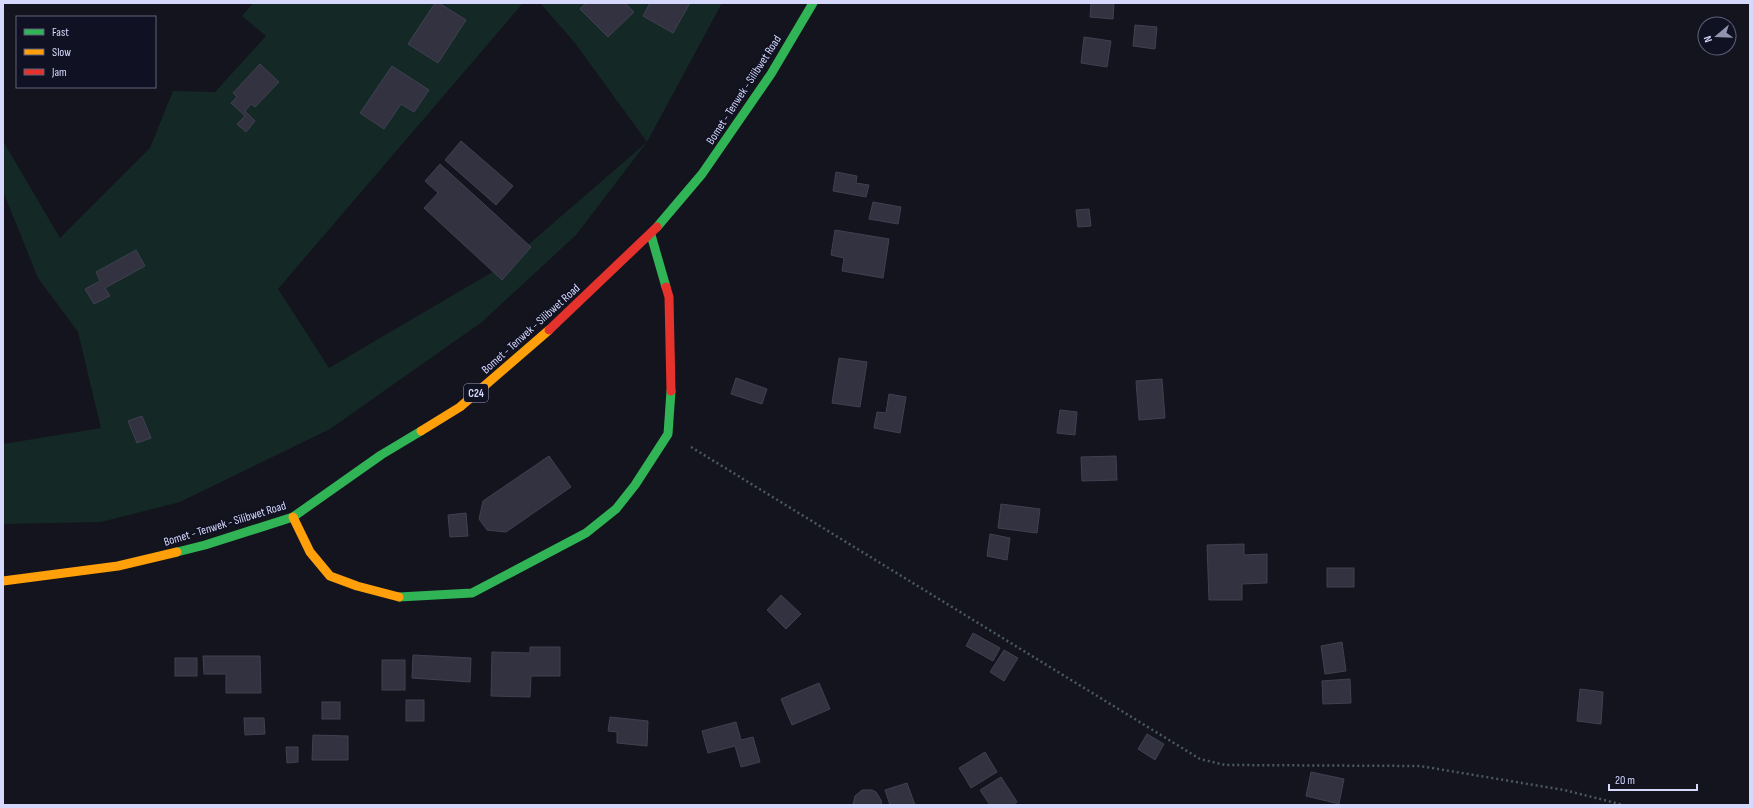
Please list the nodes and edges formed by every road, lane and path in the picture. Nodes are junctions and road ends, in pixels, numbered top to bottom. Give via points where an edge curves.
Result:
1 (813, 3) edge
2 (651, 234) junction
3 (668, 434) junction
4 (292, 517) junction
5 (3, 581) edge
6 (1624, 805) edge

1 - 2 main road, Bomet - Tenwek - Silibwet Road / C24 via 771,74 702,174
2 - 3 main road via 669,297 672,380
2 - 4 main road, Bomet - Tenwek - Silibwet Road / C24 via 563,318 460,407 381,455
3 - 4 main road via 635,485 610,514 586,533 472,593 401,598 330,576 310,552
3 - 6 path via 1200,759 1225,765 1420,766 1564,790
4 - 5 main road, Bomet - Tenwek - Silibwet Road / C24 via 205,544 118,566

